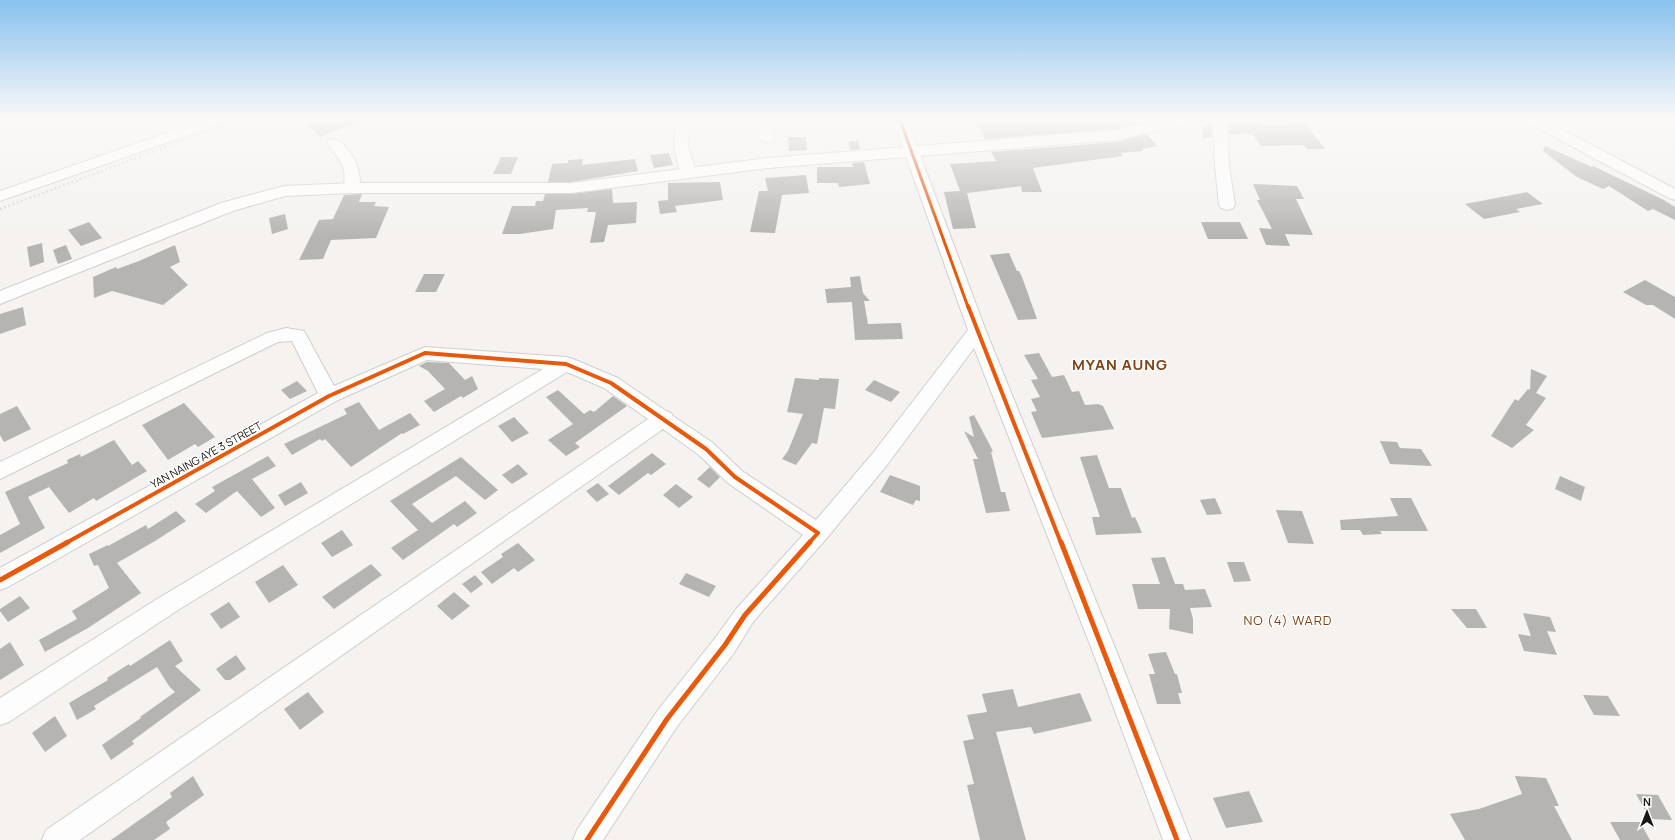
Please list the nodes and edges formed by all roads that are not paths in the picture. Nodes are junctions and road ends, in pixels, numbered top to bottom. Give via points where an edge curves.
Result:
1 (106, 159) edge
2 (347, 159) edge
3 (685, 159) edge
4 (813, 159) edge
5 (914, 159) edge
6 (1222, 159) edge
7 (1608, 159) edge
8 (688, 172) junction
9 (352, 188) junction
10 (1675, 195) edge
11 (0, 196) edge
12 (1227, 205) dead end
13 (0, 298) edge
14 (977, 331) junction
15 (566, 364) junction
16 (329, 396) junction
17 (664, 418) junction
18 (0, 471) edge
19 (818, 533) junction
20 (0, 580) edge
21 (0, 713) edge
22 (56, 840) edge
23 (587, 840) edge
24 (1178, 840) edge

1 - 11 street
2 - 9 street via 352,171
3 - 8 street
4 - 8 main road
5 - 14 street
6 - 12 street
7 - 10 street
8 - 9 main road via 572,188
9 - 13 main road via 284,191 227,206
14 - 19 street via 880,459
14 - 24 street
15 - 16 street, YAN NAING AYE 3 STREET via 425,353
15 - 17 street via 611,383
15 - 21 street via 170,603
16 - 18 street via 298,335 286,334 273,337
16 - 20 street, YAN NAING AYE 3 STREET
17 - 19 street via 706,449 735,477
17 - 22 street
19 - 23 street via 745,615 667,719

